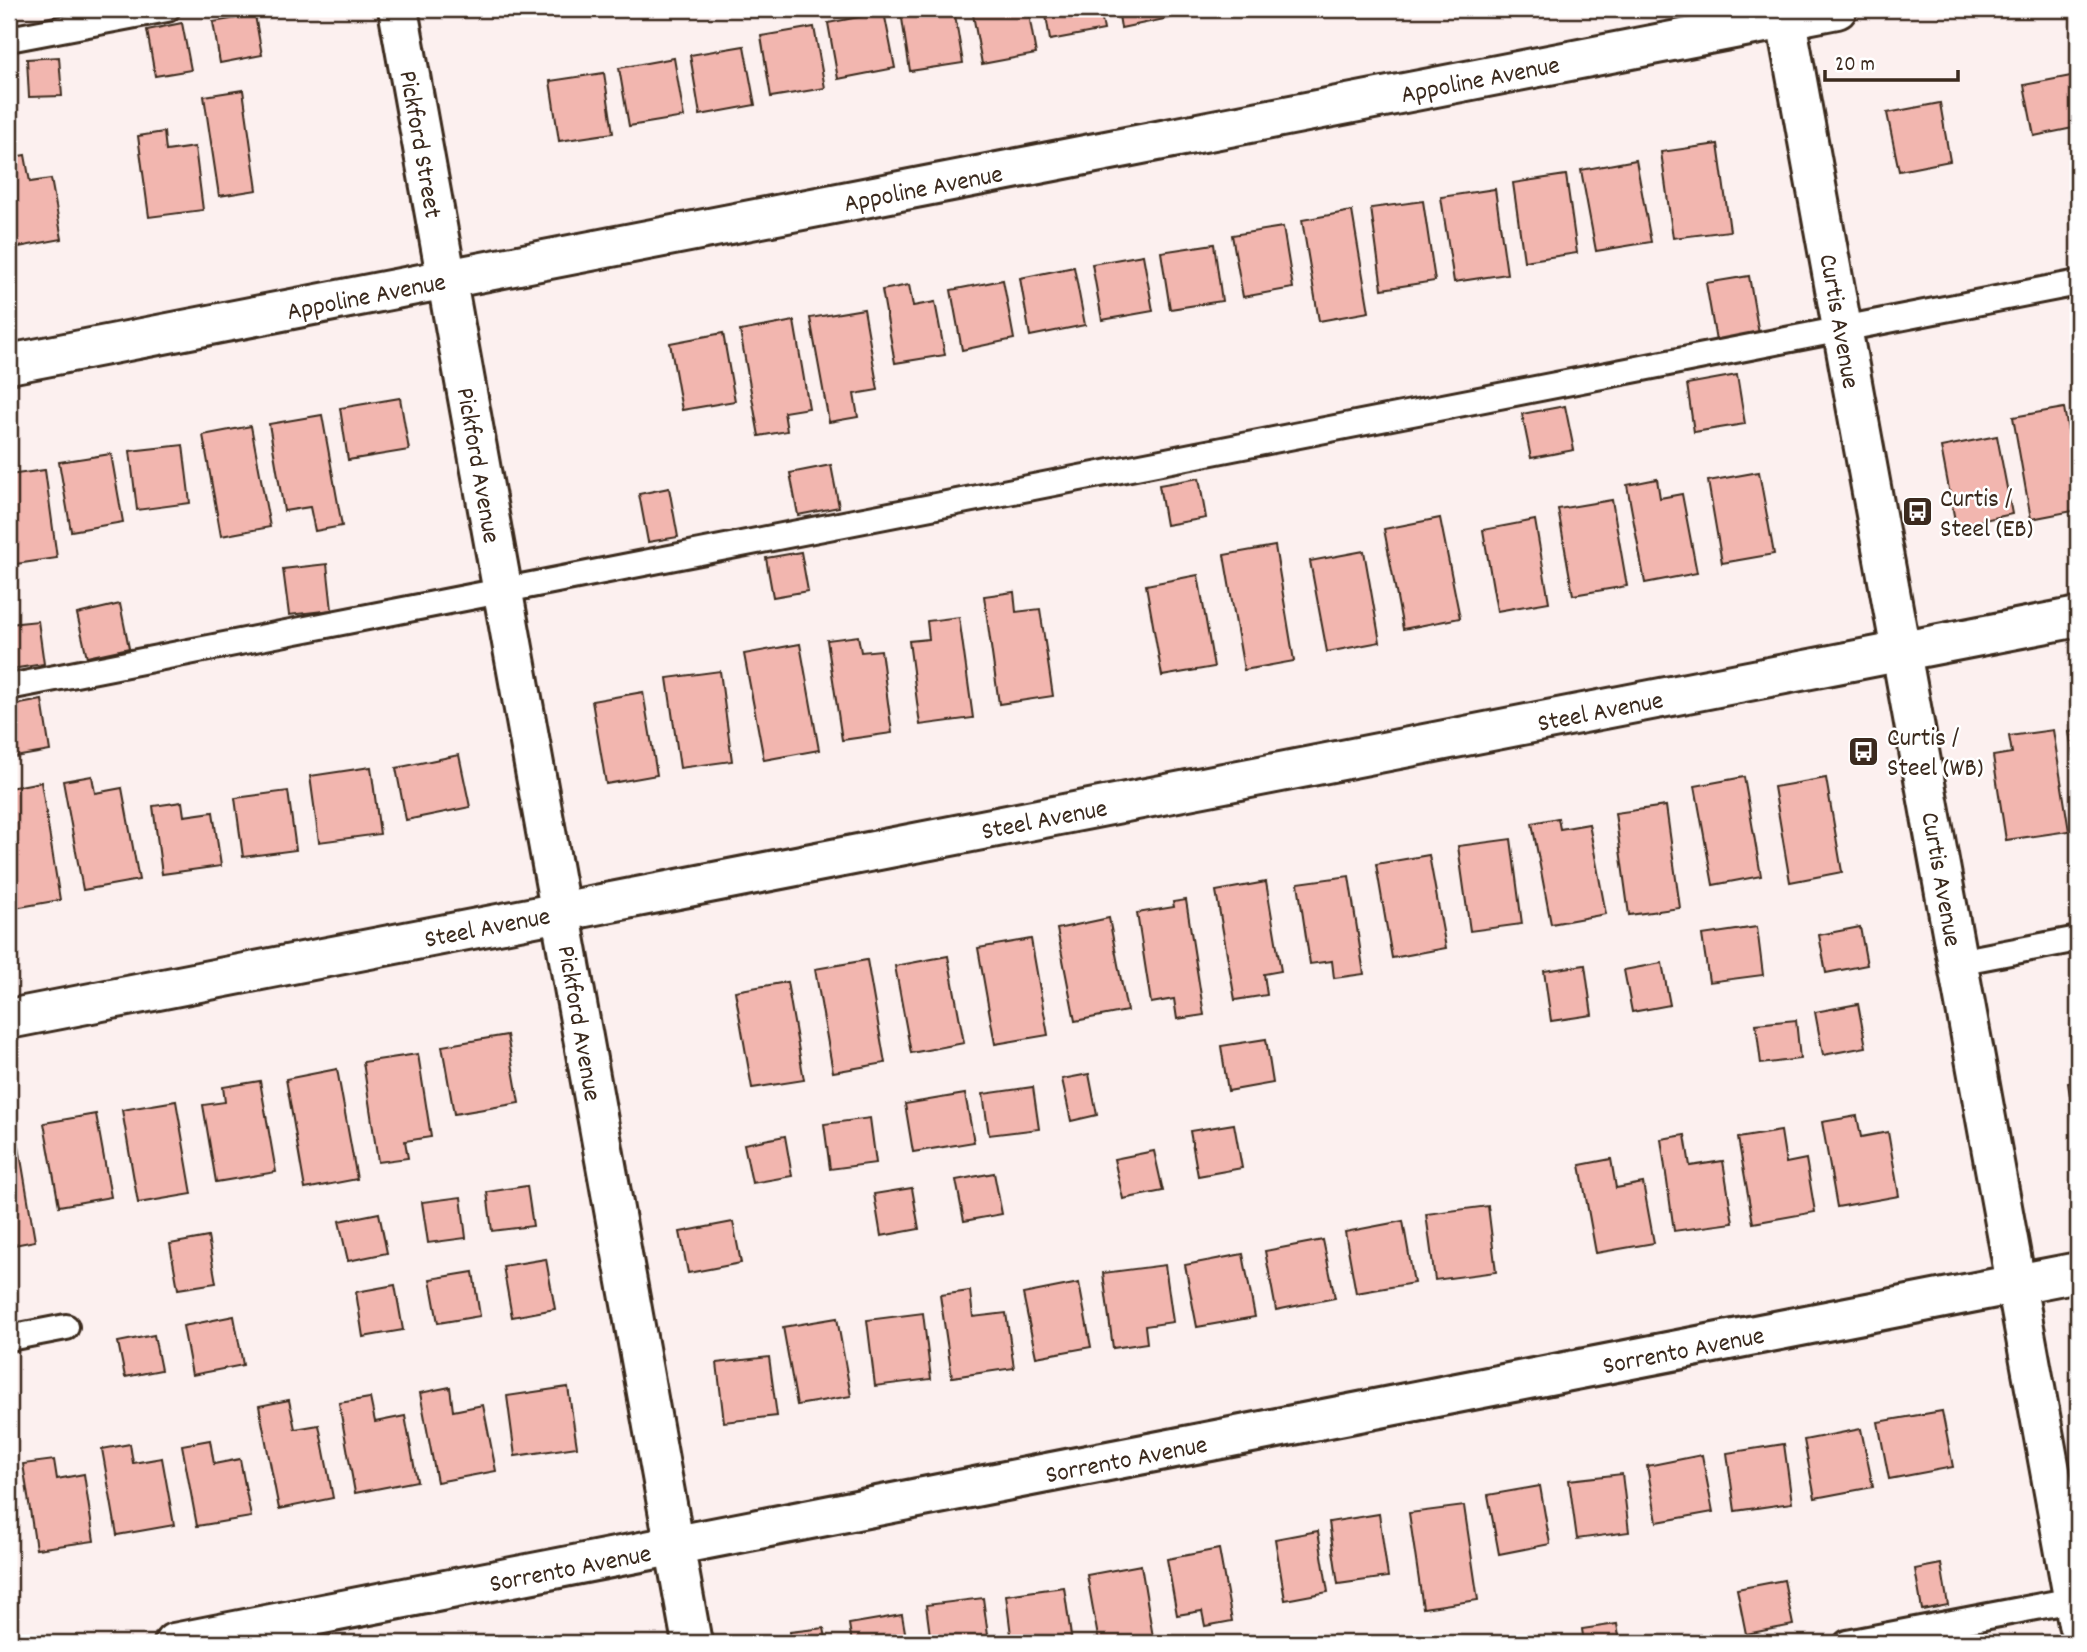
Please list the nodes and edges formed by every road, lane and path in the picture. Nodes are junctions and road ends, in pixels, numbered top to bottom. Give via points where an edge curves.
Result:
1 (167, 9) edge
2 (398, 9) edge
3 (1837, 9) edge
4 (1785, 14) edge
5 (9, 38) edge
6 (447, 279) junction
7 (2078, 283) edge
8 (1843, 330) junction
9 (9, 364) edge
10 (503, 591) junction
11 (2078, 617) edge
12 (1901, 651) junction
13 (9, 687) edge
14 (561, 912) junction
15 (2078, 939) edge
16 (1958, 962) junction
17 (9, 1019) edge
18 (2078, 1272) edge
19 (2016, 1284) junction
20 (66, 1327) dead end
21 (9, 1338) edge
22 (675, 1546) junction
23 (2077, 1608) edge
24 (174, 1643) edge
25 (692, 1643) edge
26 (1847, 1643) edge

1 - 5 lane
2 - 6 street, Pickford Street
3 - 4 street, Appoline Avenue
4 - 6 street, Appoline Avenue
4 - 8 street, Curtis Avenue
6 - 9 street, Appoline Avenue
6 - 10 street, Pickford Avenue
7 - 8 lane
8 - 10 lane
8 - 12 street, Curtis Avenue
10 - 13 lane
10 - 14 street, Pickford Avenue
11 - 12 street, Steel Avenue
12 - 14 street, Steel Avenue
12 - 16 street, Curtis Avenue
14 - 17 street, Steel Avenue
14 - 22 street, Pickford Avenue
15 - 16 lane
16 - 19 street, Curtis Avenue
18 - 19 street, Sorrento Avenue
19 - 22 street, Sorrento Avenue
19 - 23 street, Curtis Avenue
20 - 21 lane
22 - 24 street, Sorrento Avenue
22 - 25 street, Pickford Avenue
23 - 26 lane

